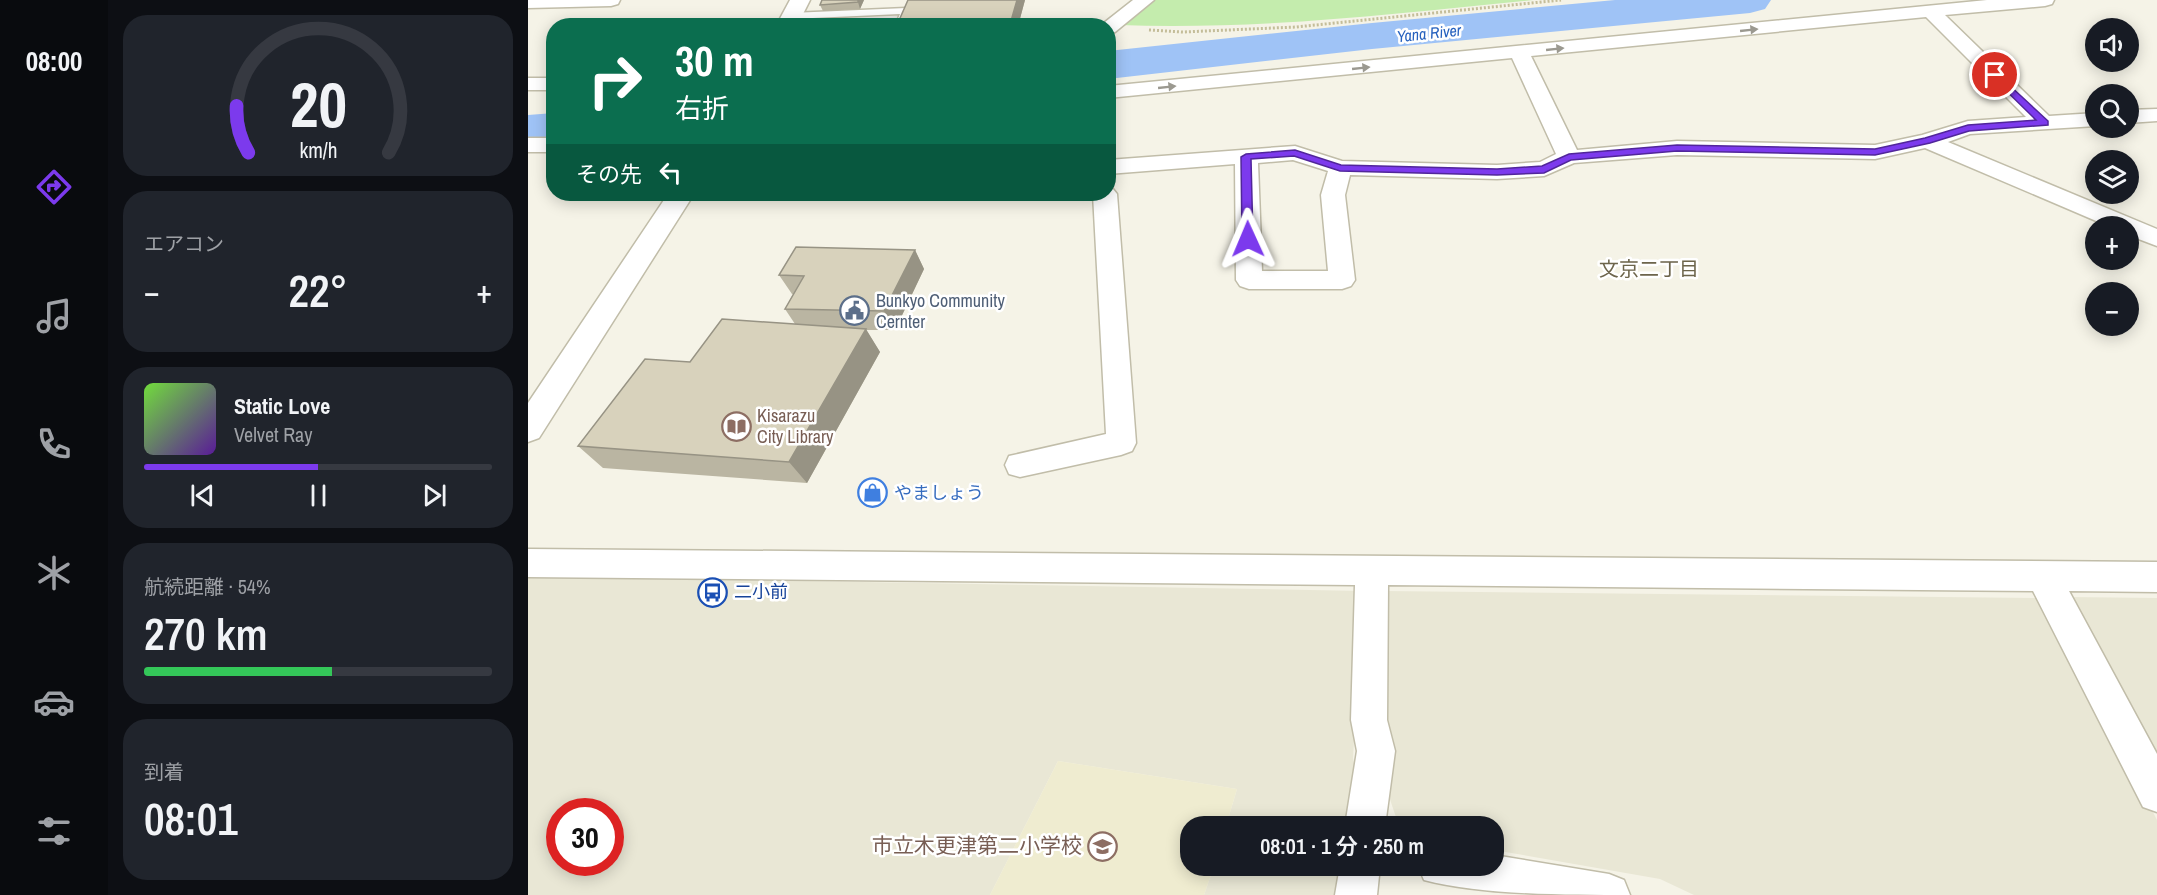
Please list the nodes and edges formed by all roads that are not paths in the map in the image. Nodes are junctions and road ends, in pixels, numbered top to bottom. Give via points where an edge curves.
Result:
1 (611, 0) edge
2 (1145, 0) edge
3 (2045, 0) edge
4 (528, 3) edge
5 (1930, 11) junction
6 (792, 14) edge
7 (903, 18) edge
8 (1116, 23) edge
9 (1519, 53) junction
10 (528, 84) edge
11 (546, 84) edge
12 (1116, 91) edge
13 (2157, 115) edge
14 (2139, 116) edge
15 (2085, 120) edge
16 (2044, 123) junction
17 (1927, 141) junction
18 (546, 145) edge
19 (528, 146) edge
20 (1246, 157) junction
21 (1569, 157) junction
22 (1116, 166) edge
23 (1340, 168) junction
24 (676, 201) edge
25 (1105, 201) edge
26 (2157, 237) edge
27 (528, 429) edge
28 (1020, 465) dead end
29 (528, 563) edge
30 (1372, 571) junction
31 (2043, 576) junction
32 (2157, 577) edge
33 (2157, 793) edge
34 (1366, 816) edge
35 (1359, 876) edge
36 (1497, 876) edge
37 (1356, 895) edge
38 (1609, 895) edge

1 - 4 street
2 - 8 street
3 - 5 street
9 -> 5 street
5 - 16 street
6 - 7 lane via 906,11
12 -> 9 street
9 - 21 street
10 - 11 street
13 - 14 street
15 - 16 street
16 - 17 street via 1968,128
17 - 21 street via 1875,152 1677,148
17 - 26 street
18 - 19 street
20 - 22 street
20 - 23 street via 1295,153
20 - 23 street via 1249,280 1342,280 1333,195
21 - 23 street via 1544,169 1497,172
24 - 27 street
25 - 28 street via 1121,443
29 - 30 street
30 - 31 street
30 - 34 street via 1369,720 1376,751
31 - 32 street
31 - 33 street
35 - 37 street
36 - 38 street

